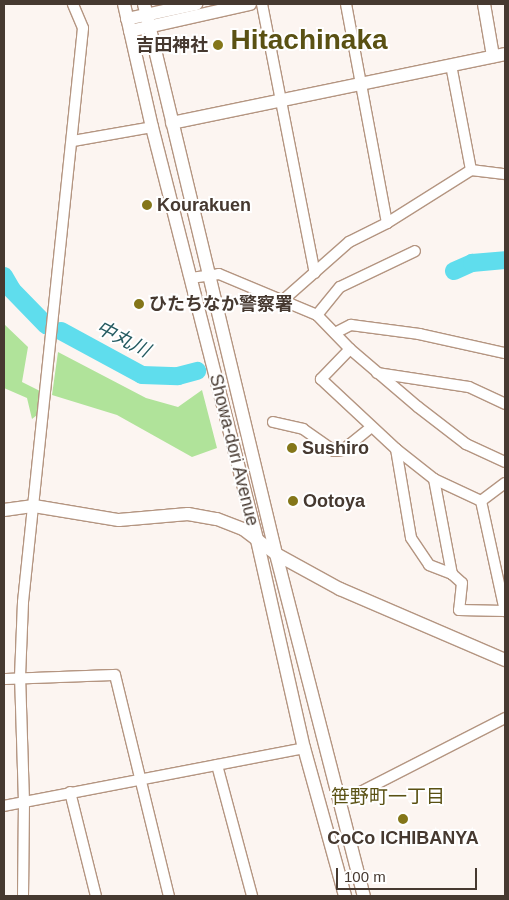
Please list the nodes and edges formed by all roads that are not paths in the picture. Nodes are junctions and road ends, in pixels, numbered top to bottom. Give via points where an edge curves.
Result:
1 (73, 4) edge
2 (124, 4) edge
3 (196, 4) edge
4 (250, 4) edge
5 (262, 4) edge
6 (346, 4) edge
7 (484, 4) edge
8 (146, 15) edge
9 (129, 25) junction
10 (499, 55) edge
11 (450, 65) junction
12 (361, 84) junction
13 (281, 100) junction
14 (172, 123) junction
15 (152, 127) junction
16 (73, 141) junction
17 (471, 170) junction
18 (505, 174) edge
19 (387, 223) junction
20 (415, 251) dead end
21 (315, 273) junction
22 (208, 274) junction
23 (191, 278) junction
24 (281, 302) junction
25 (317, 315) junction
26 (335, 333) junction
27 (350, 349) junction
28 (505, 354) edge
29 (377, 373) junction
30 (505, 404) edge
31 (274, 422) dead end
32 (371, 427) junction
33 (396, 450) junction
34 (505, 462) edge
35 (434, 479) junction
36 (505, 483) edge
37 (481, 501) junction
38 (34, 506) junction
39 (4, 509) edge
40 (257, 540) junction
41 (276, 554) junction
42 (452, 574) junction
43 (505, 611) edge
44 (505, 660) edge
45 (20, 677) junction
46 (4, 679) edge
47 (505, 718) edge
48 (304, 748) junction
49 (218, 765) junction
50 (141, 779) junction
51 (70, 792) junction
52 (24, 802) junction
53 (341, 802) junction
54 (4, 806) edge
55 (23, 896) edge
56 (96, 896) edge
57 (169, 896) edge
58 (252, 896) edge
59 (345, 896) edge
60 (364, 896) edge

1 - 16 street via 83,28
2 - 9 street, Showa-dori Avenue
3 - 8 street
4 - 8 street
5 - 13 street
6 - 12 street
7 - 10 street
8 - 9 street
8 - 14 street, Showa-dori Avenue
9 - 15 street, Showa-dori Avenue
10 - 11 street
11 - 12 street
11 - 17 street
12 - 13 street
12 - 19 street
13 - 14 street
13 - 21 street
14 - 22 street, Showa-dori Avenue
15 - 16 street
15 - 23 street, Showa-dori Avenue
16 - 38 street
17 - 18 street
17 - 19 street
19 - 21 street via 350,242
20 - 25 street via 340,287
21 - 24 street
22 - 23 street
22 - 24 street via 219,274
22 - 41 street, Showa-dori Avenue
23 - 40 street, Showa-dori Avenue
24 - 25 street
25 - 26 street
26 - 27 street
26 - 28 street via 351,325 419,334
27 - 29 street
27 - 32 street via 321,379
29 - 30 street via 469,387
29 - 34 street via 466,444
31 - 32 street via 303,429 334,451 343,450
32 - 33 street
33 - 35 street
33 - 42 street via 411,538 429,565
35 - 37 street
35 - 42 street
36 - 37 street
37 - 43 street
38 - 39 street
38 - 40 street via 119,520 199,514 243,529
38 - 45 street
40 - 41 street
40 - 48 street, Showa-dori Avenue
41 - 44 street via 340,589
41 - 53 street, Showa-dori Avenue
42 - 43 street via 462,583 459,610
45 - 46 street
45 - 50 street via 115,675
45 - 52 street
47 - 53 street
48 - 49 street
48 - 59 street, Showa-dori Avenue
49 - 50 street
49 - 58 street
50 - 51 street
50 - 57 street
51 - 52 street
51 - 56 street
52 - 54 street
52 - 55 street
53 - 60 street, Showa-dori Avenue

